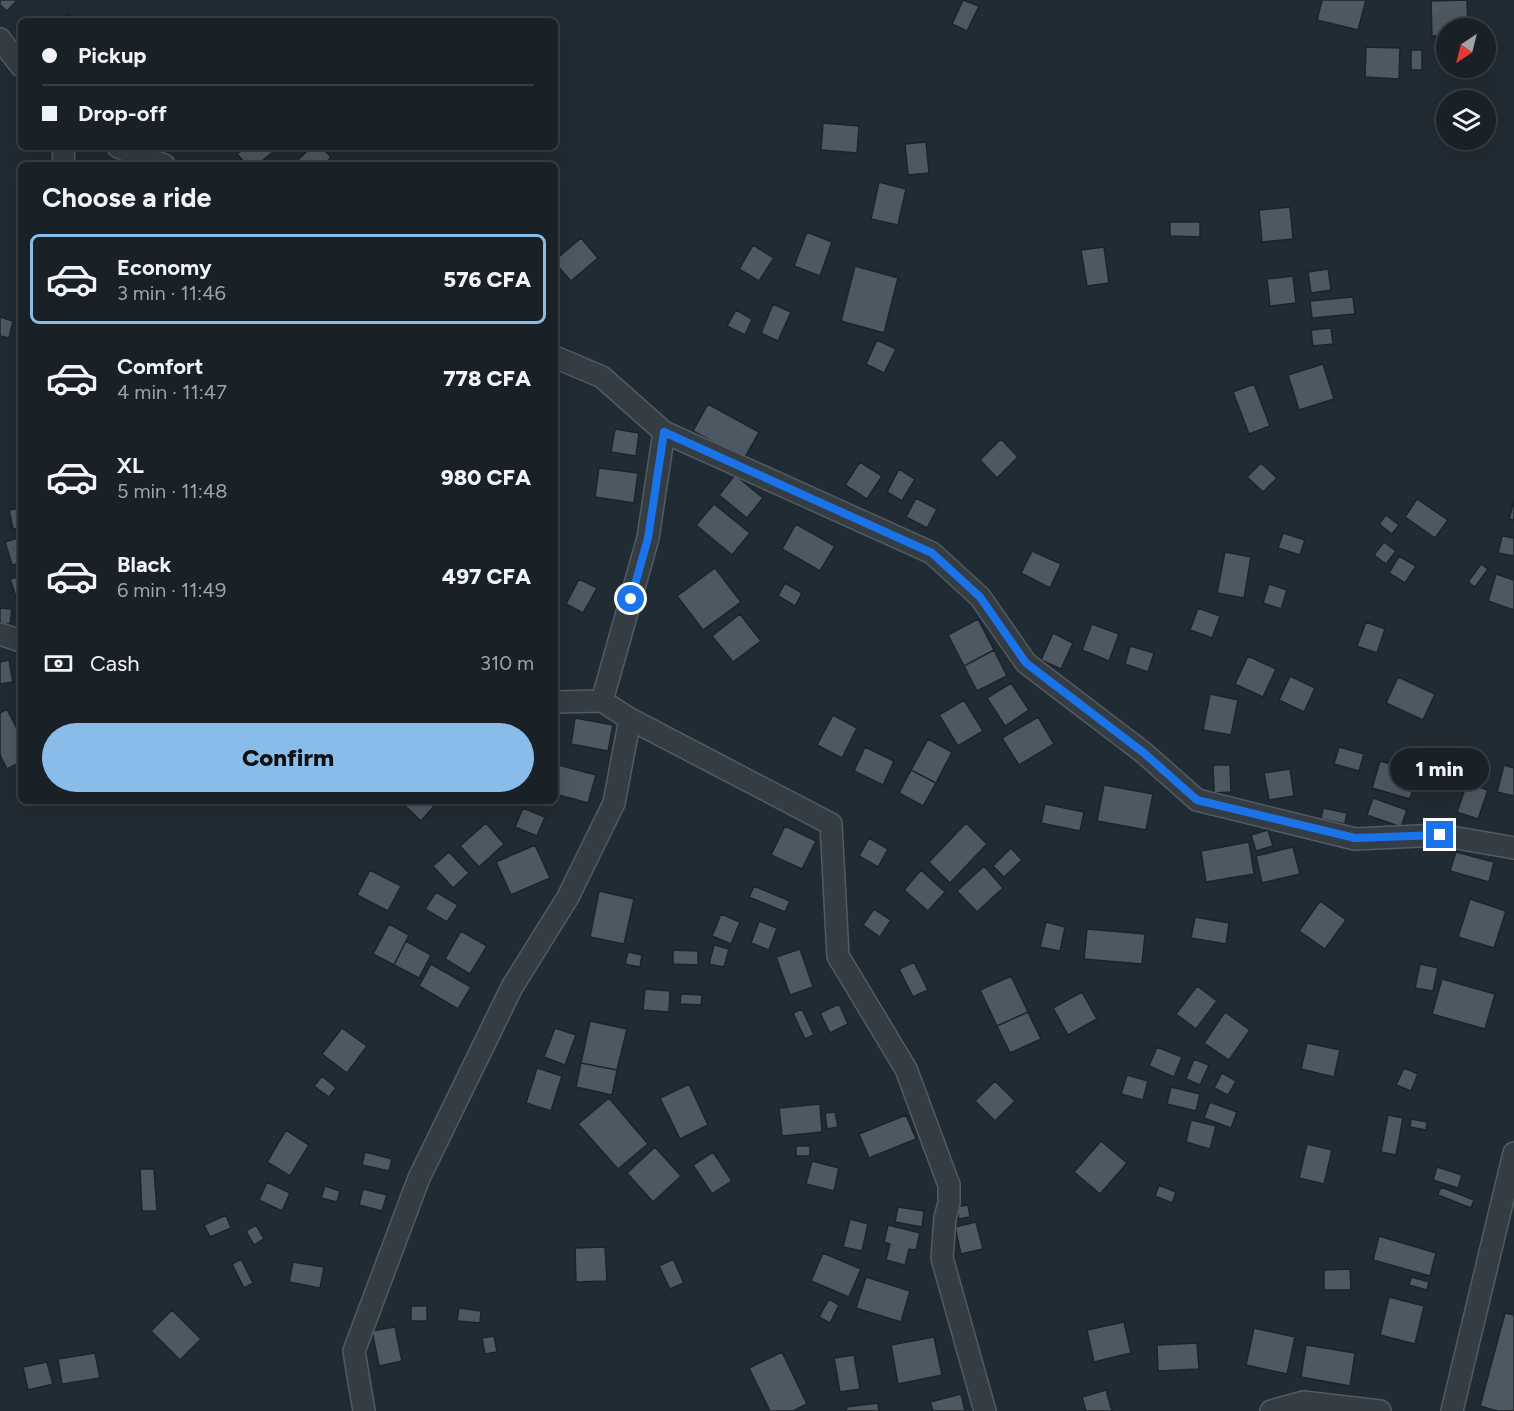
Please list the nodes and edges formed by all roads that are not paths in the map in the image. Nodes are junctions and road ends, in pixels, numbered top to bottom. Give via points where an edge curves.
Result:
1 (0, 39) edge
2 (18, 62) edge
3 (126, 150) edge
4 (156, 162) edge
5 (558, 358) edge
6 (664, 432) junction
7 (0, 634) edge
8 (18, 639) edge
9 (603, 701) junction
10 (558, 702) edge
11 (630, 719) junction
12 (1514, 848) edge
13 (1514, 1153) edge
14 (364, 1411) edge
15 (985, 1411) edge
16 (1271, 1411) edge
17 (1380, 1411) edge
18 (1452, 1411) edge

1 - 2 street
3 - 4 street
5 - 6 street via 602,377
6 - 9 street via 648,538
6 - 12 street via 932,553 980,597 1026,663 1144,753 1197,800 1355,838 1440,835
7 - 8 street
9 - 10 street
9 - 11 street
11 - 14 street via 614,803 568,897 513,987 419,1178 354,1351
11 - 15 street via 831,824 838,956 906,1069 949,1185 942,1258
13 - 18 street
16 - 17 street via 1304,1401

